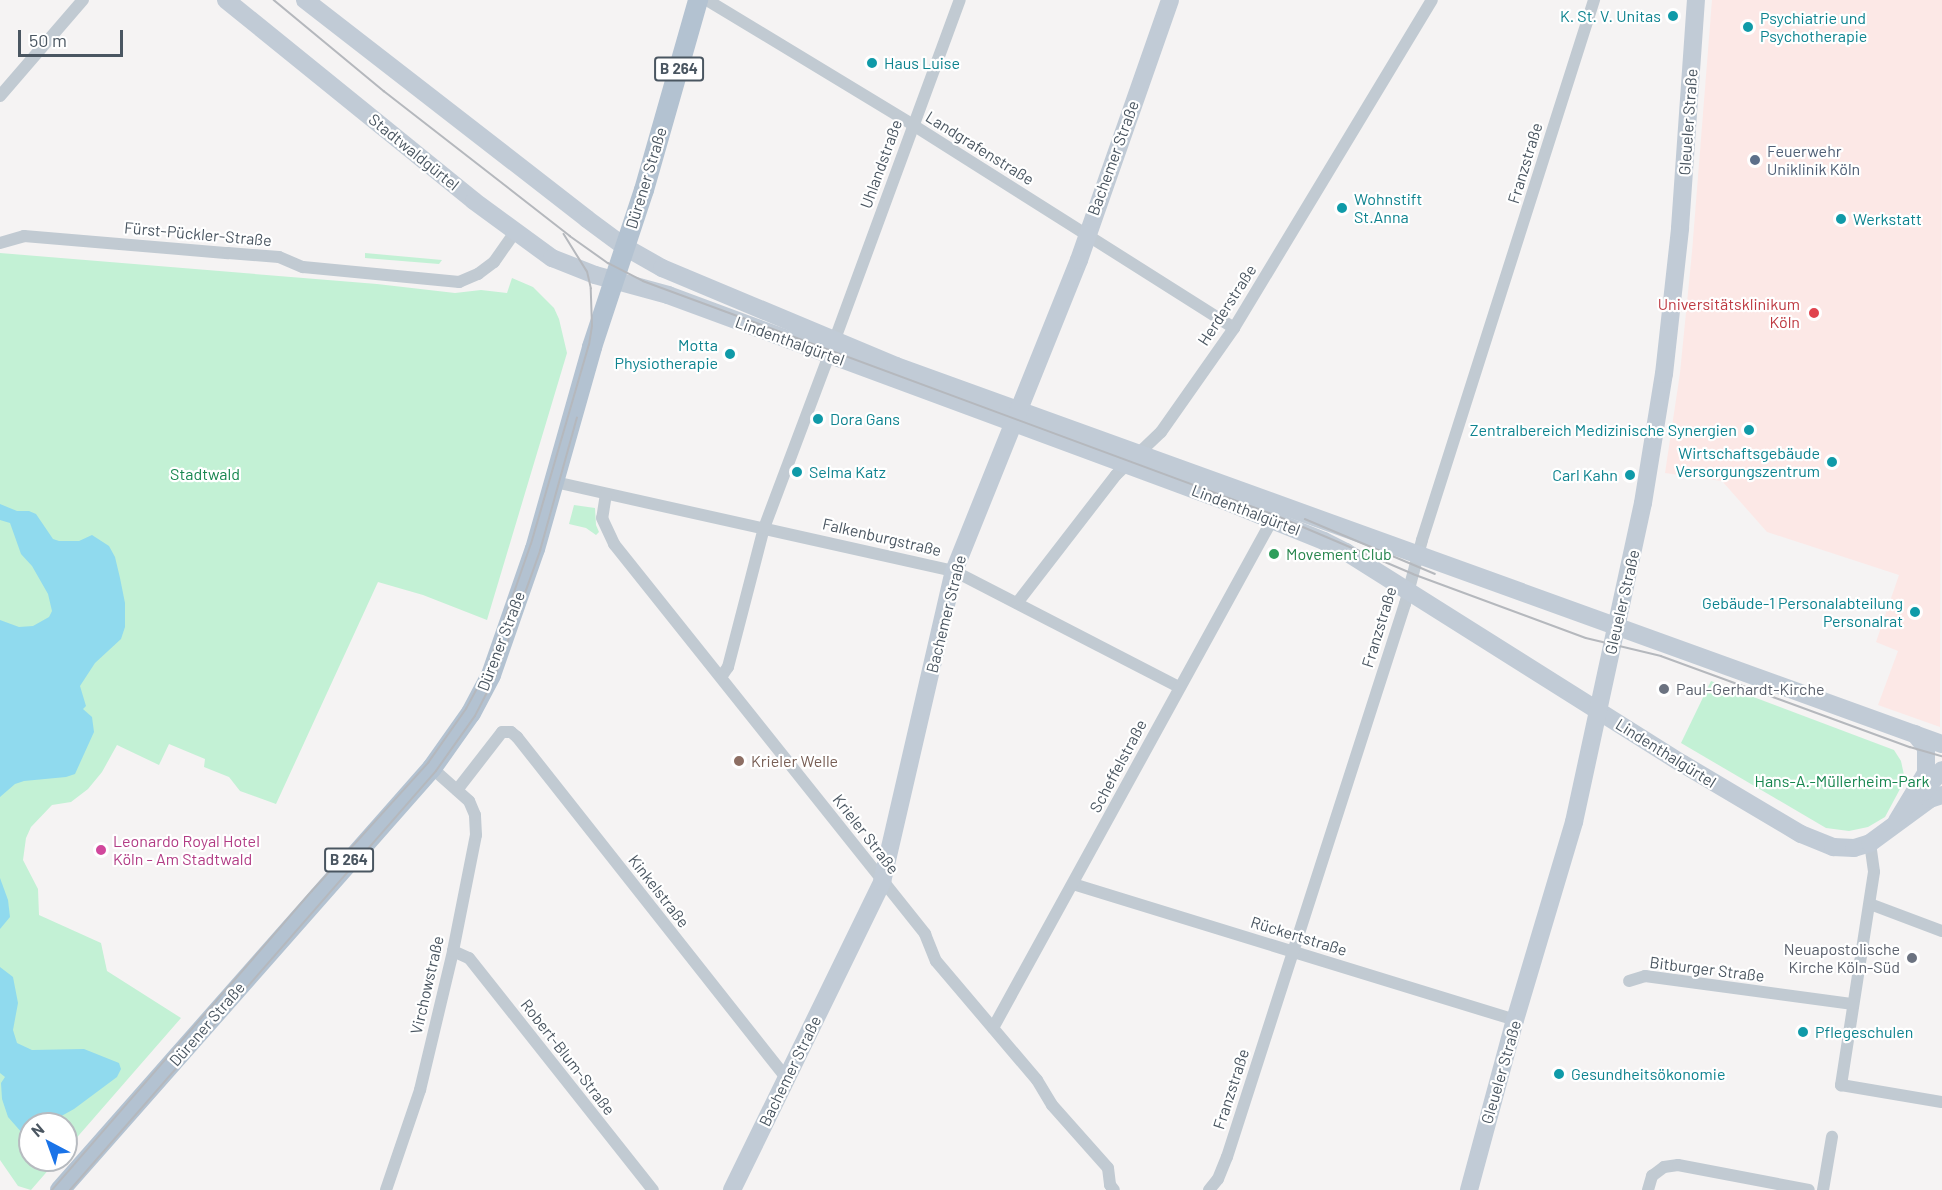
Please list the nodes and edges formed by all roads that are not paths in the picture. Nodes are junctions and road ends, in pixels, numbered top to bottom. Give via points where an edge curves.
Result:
1 (83, 0) edge
2 (226, 0) edge
3 (305, 0) edge
4 (698, 0) edge
5 (707, 0) edge
6 (960, 0) edge
7 (1170, 0) edge
8 (1432, 0) edge
9 (1594, 0) edge
10 (1696, 0) edge
11 (0, 96) edge
12 (913, 125) junction
13 (515, 232) junction
14 (1086, 235) junction
15 (0, 243) edge
16 (625, 247) junction
17 (615, 280) junction
18 (1234, 328) junction
19 (832, 347) junction
20 (1014, 417) junction
21 (1132, 460) junction
22 (555, 482) junction
23 (606, 494) junction
24 (1272, 520) junction
25 (764, 528) junction
26 (1419, 555) junction
27 (954, 571) junction
28 (1408, 591) junction
29 (1017, 603) junction
30 (1618, 626) junction
31 (721, 676) junction
32 (1179, 687) junction
33 (1598, 710) junction
34 (1915, 734) junction
35 (1942, 744) edge
36 (432, 768) junction
37 (1942, 770) edge
38 (457, 790) junction
39 (1942, 795) edge
40 (1893, 828) junction
41 (1870, 843) junction
42 (882, 882) junction
43 (1073, 884) junction
44 (1870, 904) junction
45 (1942, 931) edge
46 (453, 951) junction
47 (1293, 951) junction
48 (1629, 981) dead end
49 (1853, 1004) junction
50 (1515, 1020) junction
51 (993, 1028) junction
52 (786, 1078) junction
53 (1942, 1102) edge
54 (1832, 1137) dead end
55 (60, 1190) edge
56 (386, 1190) edge
57 (653, 1190) edge
58 (732, 1190) edge
59 (1114, 1190) edge
60 (1209, 1190) edge
61 (1469, 1190) edge
62 (1648, 1190) edge
63 (1809, 1190) edge
64 (1823, 1190) edge

1 - 11 street
2 - 13 main road, Stadtwaldgürtel
3 - 16 main road
4 - 16 main road, Dürener Straße / B 264
5 - 12 street, Landgrafenstraße
6 - 12 street, Uhlandstraße
7 - 14 main road, Bachemer Straße
8 - 18 street, Herderstraße
9 - 26 street, Franzstraße
10 - 30 main road, Gleueler Straße via 1680,228 1664,374
12 - 14 street, Landgrafenstraße
12 - 19 street, Uhlandstraße
13 - 15 street, Fürst-Pückler-Straße via 494,262 459,282 303,267 279,257 24,236
13 - 17 main road, Stadtwaldgürtel via 552,258
14 - 18 street, Landgrafenstraße
14 - 20 main road, Bachemer Straße via 1079,261
16 - 17 main road, Dürener Straße / B 264
16 - 19 main road, Lindenthalgürtel
17 - 19 main road, Lindenthalgürtel
17 - 22 main road, Dürener Straße / B 264
18 - 21 street, Herderstraße via 1161,432
19 - 20 main road, Lindenthalgürtel via 896,366
19 - 25 street, Uhlandstraße
20 - 21 main road, Lindenthalgürtel
20 - 27 main road, Bachemer Straße
21 - 24 main road, Lindenthalgürtel
21 - 26 main road, Lindenthalgürtel
21 - 29 street, Herderstraße
22 - 23 street, Falkenburgstraße
22 - 36 main road, Dürener Straße / B 264 via 491,675 471,713
23 - 25 street, Falkenburgstraße
23 - 31 street, Krieler Straße via 602,518 614,544
24 - 28 main road, Lindenthalgürtel via 1346,552
24 - 32 street, Scheffelstraße
25 - 27 street, Falkenburgstraße
25 - 31 street, Uhlandstraße via 728,667
26 - 28 street, Franzstraße
26 - 30 main road, Lindenthalgürtel
27 - 29 street, Falkenburgstraße
27 - 42 main road, Bachemer Straße
28 - 33 main road, Lindenthalgürtel
28 - 47 street, Franzstraße
29 - 32 street, Falkenburgstraße
30 - 33 main road, Gleueler Straße
30 - 34 main road, Lindenthalgürtel
31 - 42 street, Krieler Straße
32 - 43 street, Scheffelstraße
33 - 41 main road, Lindenthalgürtel via 1801,834 1833,847 1854,848
33 - 50 main road, Gleueler Straße via 1574,822
34 - 35 main road, Lindenthalgürtel
34 - 40 main road, Lindenthalgürtel via 1926,748 1926,773
36 - 38 street, Virchowstraße
36 - 55 main road, Dürener Straße / B 264
37 - 40 main road, Lindenthalgürtel
38 - 46 street, Virchowstraße via 469,801 475,815 476,835
38 - 52 street, Kinkelstraße via 502,732 518,737
39 - 40 main road, Lindenthalgürtel via 1930,799
40 - 41 main road, Lindenthalgürtel
41 - 44 street via 1874,860
42 - 51 street, Krieler Straße via 926,934 936,961
42 - 52 main road, Bachemer Straße
43 - 47 street, Rückertstraße
43 - 51 street, Scheffelstraße
44 - 45 street
44 - 49 street
46 - 56 street, Virchowstraße via 420,1090
46 - 57 street, Robert-Blum-Straße via 469,958
47 - 50 street, Rückertstraße
47 - 60 street, Franzstraße via 1227,1157
48 - 49 street, Bitburger Straße via 1645,976
49 - 53 street via 1841,1084
50 - 61 main road, Gleueler Straße
51 - 59 street, Krieler Straße via 1037,1080 1052,1105 1108,1167
52 - 58 main road, Bachemer Straße
54 - 64 street
62 - 63 street via 1652,1176 1664,1167 1678,1165

